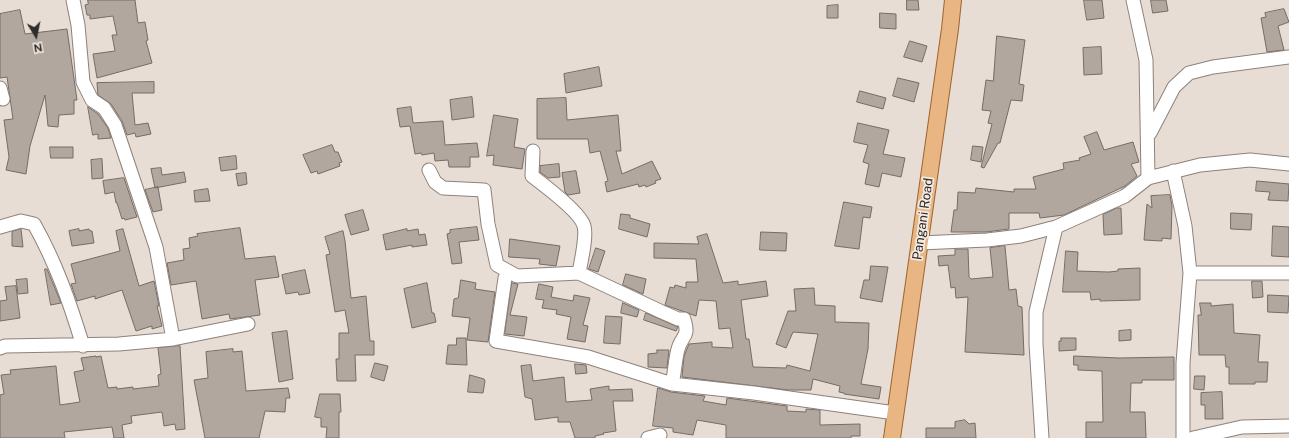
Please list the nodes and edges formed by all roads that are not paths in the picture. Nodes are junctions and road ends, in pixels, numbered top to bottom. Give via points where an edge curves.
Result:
1 (73, 0) edge
2 (953, 0) edge
3 (1133, 0) edge
4 (1289, 57) edge
5 (1148, 135) junction
6 (533, 150) dead end
7 (1289, 164) edge
8 (429, 170) dead end
9 (1173, 171) junction
10 (1148, 178) junction
11 (0, 227) edge
12 (1056, 227) junction
13 (920, 243) junction
14 (508, 271) junction
15 (579, 273) junction
16 (1190, 273) junction
17 (1289, 273) edge
18 (248, 324) dead end
19 (173, 339) junction
20 (83, 346) junction
21 (0, 348) edge
22 (672, 384) junction
23 (895, 413) junction
24 (1289, 426) edge
25 (892, 438) edge
26 (1042, 438) edge
27 (1183, 438) edge
28 (1193, 438) edge

1 - 19 street via 83,82 92,100 104,108 115,125 156,247
2 - 13 main road, Pangani Road
3 - 5 street via 1146,60
4 - 5 street via 1213,67 1189,73 1174,87
5 - 10 street
6 - 15 street via 532,176 574,212 584,225
7 - 9 street via 1250,160 1200,165
8 - 14 street via 435,182 443,188 484,190 493,252 497,265
9 - 10 street
9 - 16 street via 1185,226
10 - 12 street via 1125,196
11 - 20 street via 21,221 34,224 50,253
12 - 13 street via 1021,236
12 - 26 street via 1036,312
13 - 23 main road, Pangani Road
14 - 15 street via 518,276
14 - 22 street via 496,341 588,357
15 - 22 street via 684,320 686,332 679,345
16 - 17 street
16 - 27 street via 1183,363
18 - 19 street
19 - 20 street
20 - 21 street
22 - 23 street
23 - 25 main road, Pangani Road
24 - 28 street via 1242,427

